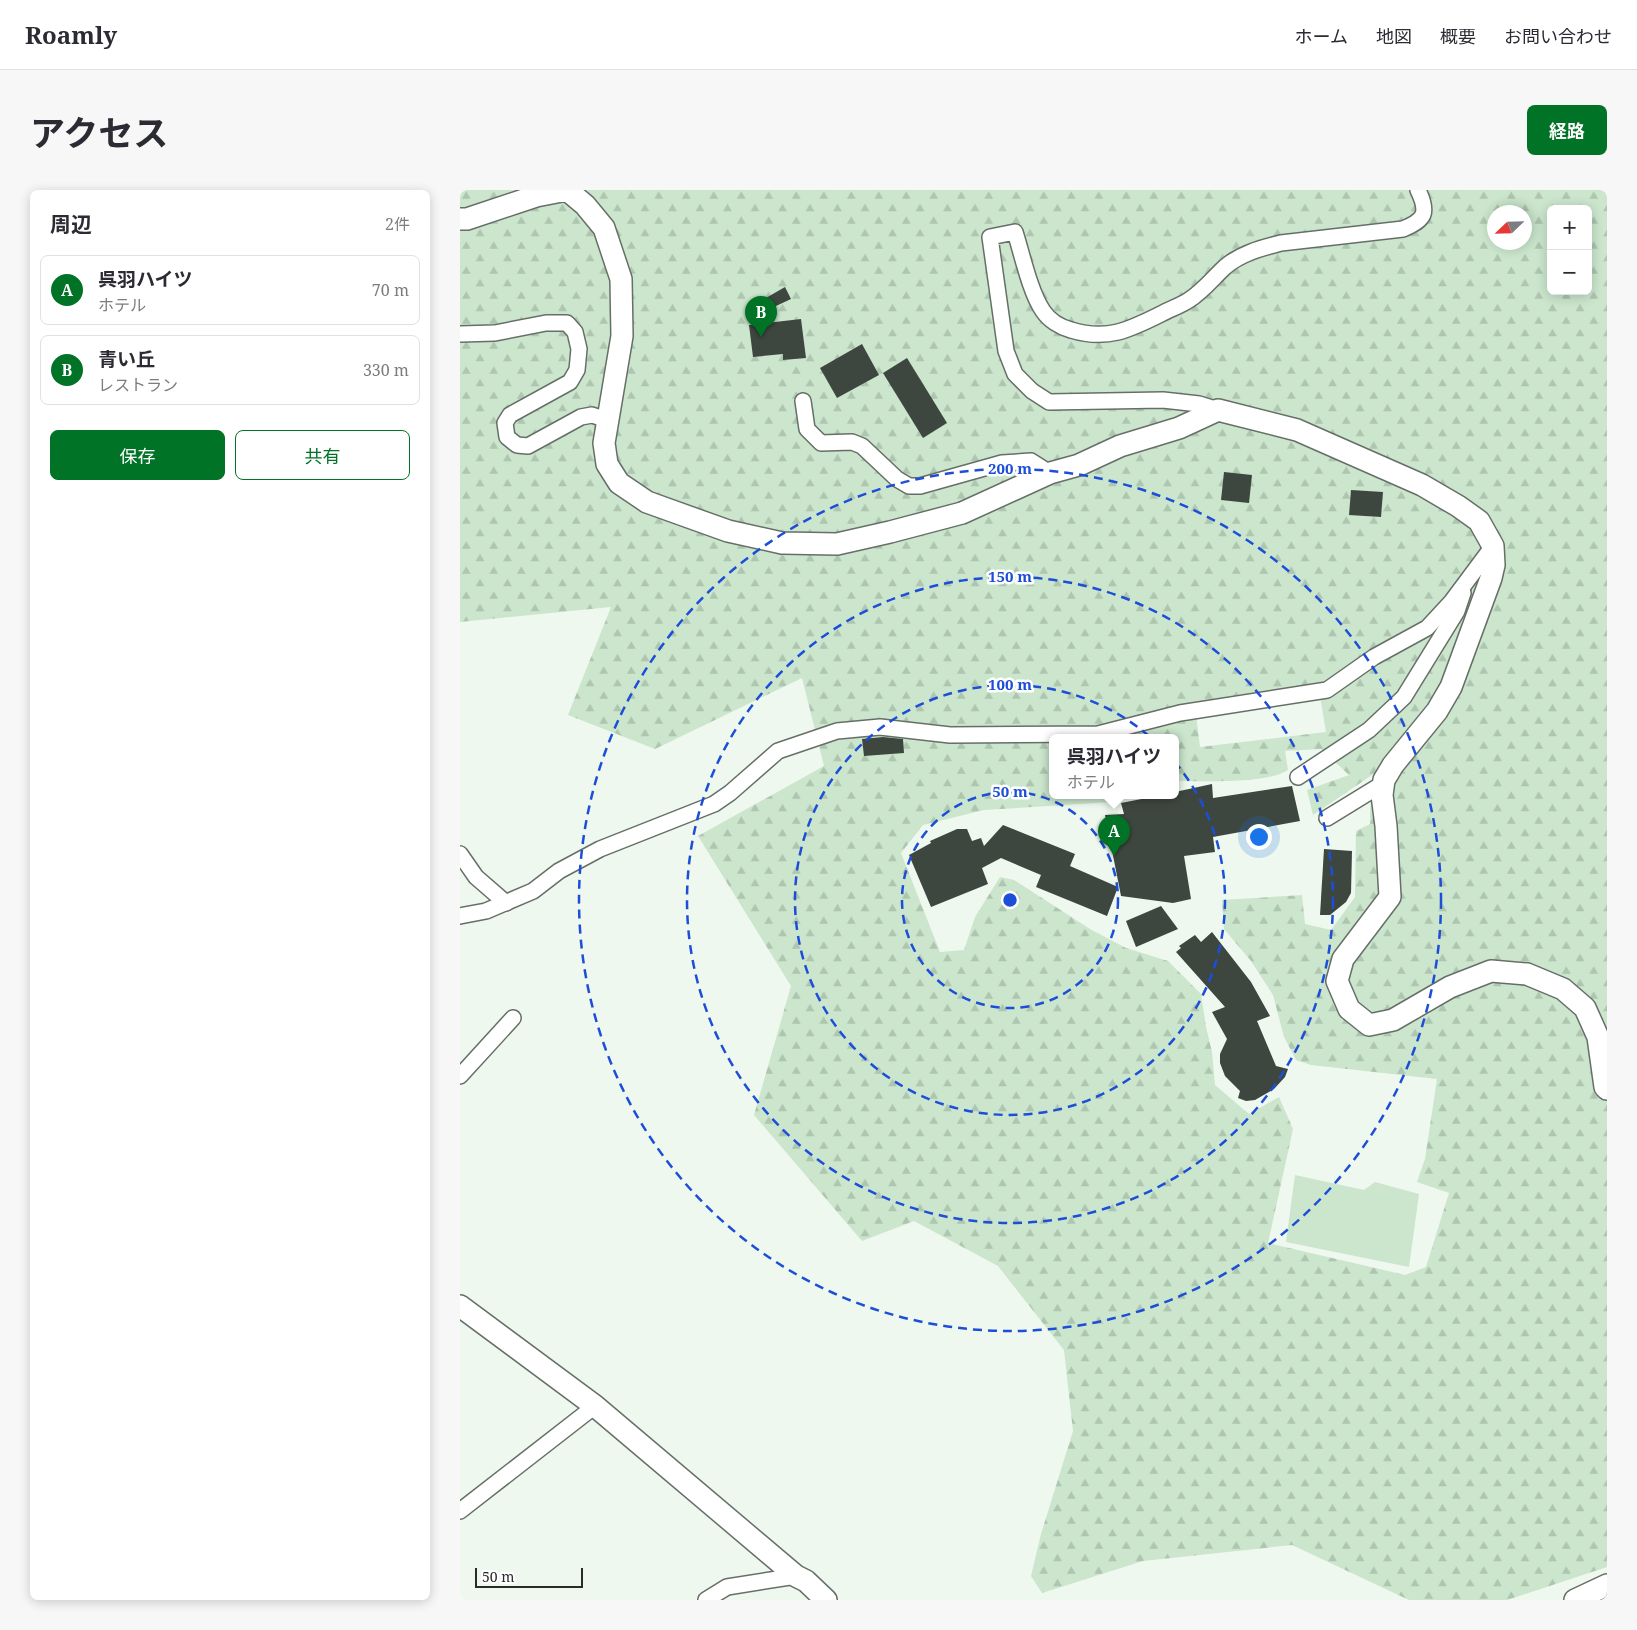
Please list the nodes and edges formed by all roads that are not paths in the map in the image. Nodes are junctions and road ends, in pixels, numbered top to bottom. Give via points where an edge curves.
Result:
1 (1418, 190) edge
2 (460, 219) edge
3 (460, 334) edge
4 (803, 401) dead end
5 (1218, 410) junction
6 (607, 420) junction
7 (1050, 473) junction
8 (1493, 546) junction
9 (1468, 580) junction
10 (1049, 734) edge
11 (1098, 734) edge
12 (1298, 777) dead end
13 (1384, 783) junction
14 (1326, 818) dead end
15 (460, 854) edge
16 (506, 903) junction
17 (460, 916) edge
18 (513, 1018) dead end
19 (460, 1076) edge
20 (1607, 1089) edge
21 (460, 1306) edge
22 (595, 1406) junction
23 (460, 1511) edge
24 (796, 1576) junction
25 (1607, 1585) edge
26 (706, 1600) edge
27 (826, 1600) edge
28 (1574, 1600) edge

1 - 5 street via 1424,202 1418,222 1403,228 1266,247 1226,266 1188,301 1135,327 1096,336 1064,328 1050,320 1042,310 1015,232 990,237 1006,350 1015,374 1032,391 1049,402 1163,400 1199,404
2 - 6 street via 567,190 604,228 621,279 622,336
3 - 6 street via 495,333 546,323 567,323 575,332 579,349 578,370 570,382 510,415 505,423 507,437 517,445 528,446 581,417
4 - 7 street via 807,429 820,444 852,442 862,446 908,486 920,486 1002,463 1031,461
5 - 7 street via 1179,428 1120,446 1079,466
5 - 8 street via 1298,430 1422,485 1479,521
6 - 7 street via 604,443 607,464 619,483 647,502 728,531 782,543 837,544 890,532 962,513
8 - 9 street
8 - 13 street via 1491,578 1451,687 1393,765
9 - 11 street via 1427,628 1374,657 1327,690 1180,713
9 - 12 street via 1457,611 1404,697 1368,730
10 - 16 street via 950,735 880,727 837,731 778,751 714,804 600,849 559,871 533,891
13 - 14 street
13 - 20 street via 1382,795 1390,897 1343,959 1336,981 1349,1009 1369,1025 1393,1020 1450,987 1491,971 1527,974 1563,989 1586,1008 1598,1037
15 - 16 street via 476,877
16 - 17 street
18 - 19 street
21 - 22 street
22 - 23 street
22 - 24 street
24 - 26 street via 727,1587
24 - 27 street
25 - 28 street

